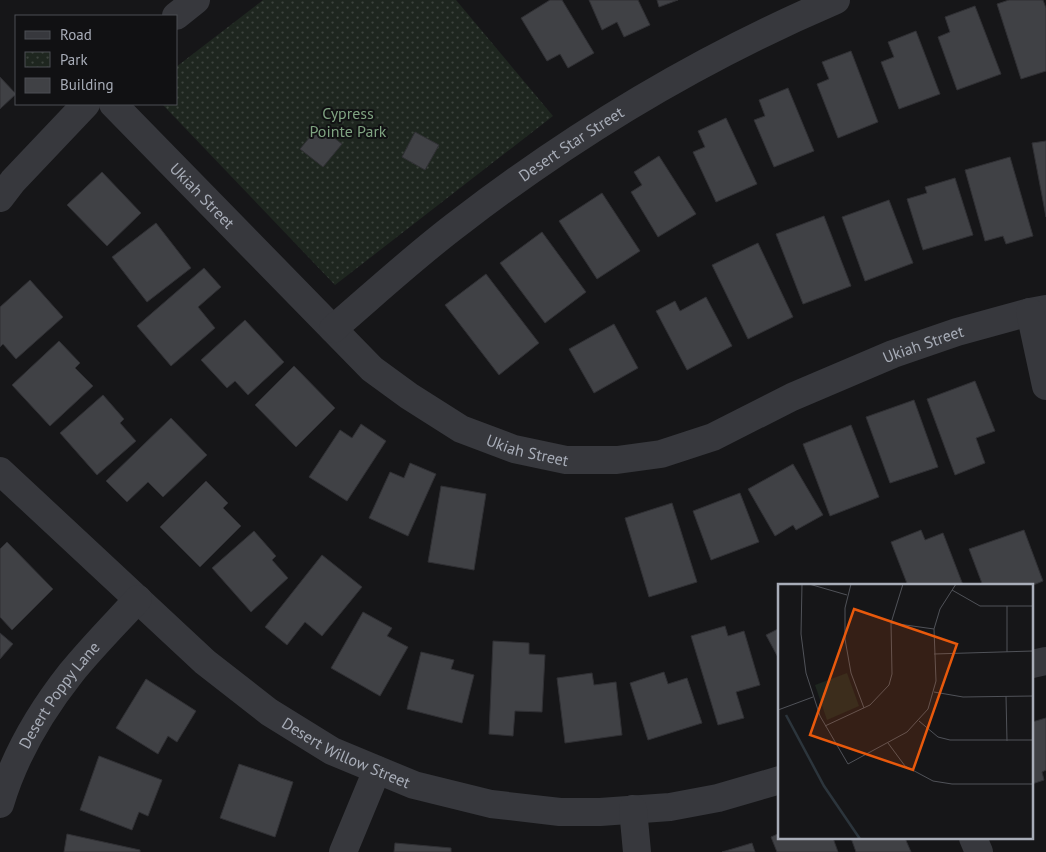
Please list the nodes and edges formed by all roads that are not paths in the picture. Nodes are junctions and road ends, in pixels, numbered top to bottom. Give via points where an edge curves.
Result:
1 (196, 0) edge
2 (836, 0) edge
3 (177, 15) edge
4 (85, 105) edge
5 (114, 105) edge
6 (0, 198) edge
7 (1038, 310) edge
8 (333, 329) junction
9 (1046, 386) edge
10 (0, 471) edge
11 (138, 599) junction
12 (377, 770) junction
13 (778, 781) edge
14 (0, 804) edge
15 (633, 810) junction
16 (974, 840) edge
17 (343, 852) edge
18 (637, 852) edge
19 (979, 852) edge

1 - 3 street
2 - 8 street, Desert Star Street via 725,51 562,147 458,223
4 - 6 street
5 - 8 street, Ukiah Street
7 - 8 street, Ukiah Street via 893,354 713,437 661,454 617,460 566,460 514,449 461,429 372,369
7 - 9 street
10 - 11 street, Desert Willow Street
11 - 12 street, Desert Willow Street via 205,662 270,712 332,751
11 - 14 street, Desert Poppy Lane via 71,673 34,728 6,784
12 - 15 street, Desert Willow Street via 414,786 491,804 560,812
12 - 17 street
13 - 15 street, Desert Willow Street via 718,798
15 - 18 street
16 - 19 street

